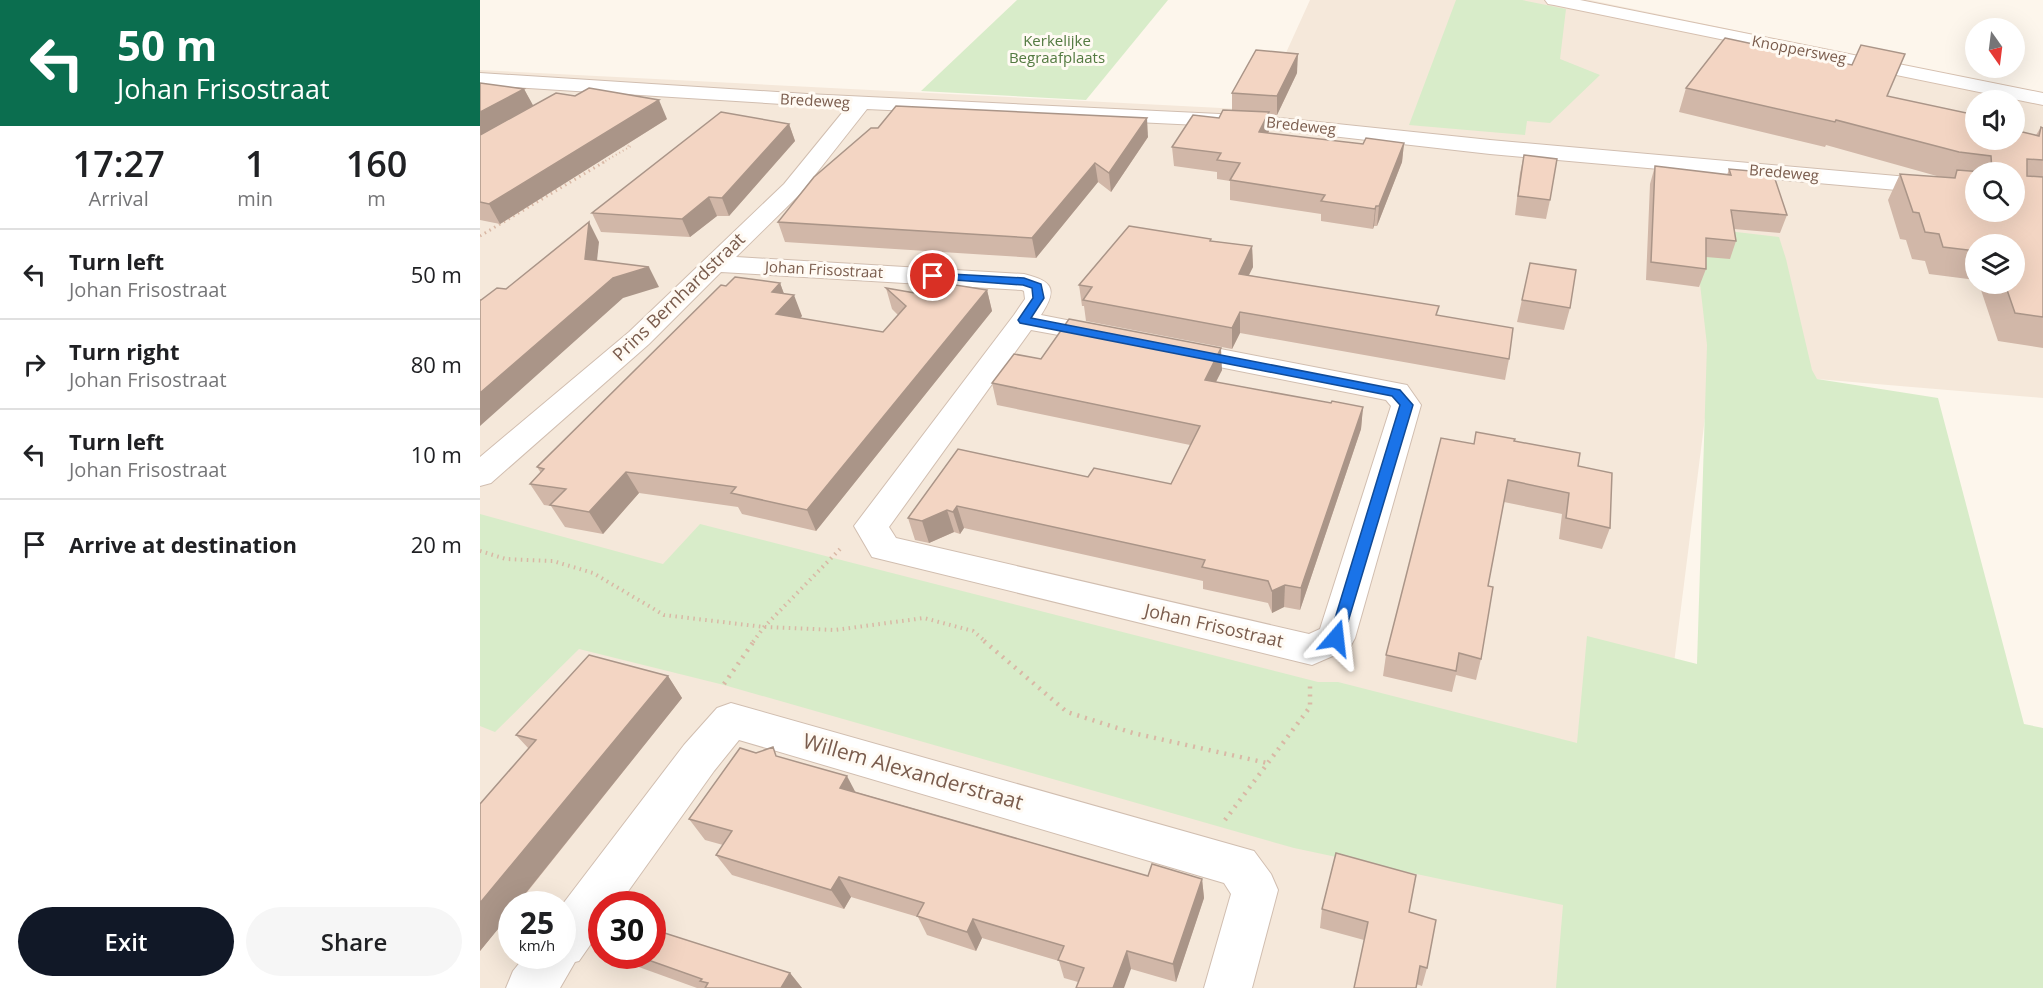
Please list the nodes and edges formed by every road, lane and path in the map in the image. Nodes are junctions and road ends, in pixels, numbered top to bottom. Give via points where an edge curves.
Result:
1 (1554, 0) edge
2 (480, 79) edge
3 (589, 87) junction
4 (2043, 99) edge
5 (861, 103) junction
6 (559, 104) edge
7 (620, 144) edge
8 (1965, 189) edge
9 (480, 236) edge
10 (715, 264) junction
11 (1024, 320) junction
12 (480, 475) edge
13 (871, 526) junction
14 (480, 551) edge
15 (764, 627) junction
16 (1312, 650) junction
17 (731, 720) junction
18 (1268, 763) junction
19 (1238, 866) junction
20 (576, 925) edge
21 (544, 969) edge
22 (530, 988) edge
23 (1228, 988) edge

1 - 4 street, Knoppersweg
2 - 3 street, Bredeweg
3 - 5 street, Bredeweg
3 - 6 street
5 - 8 street, Bredeweg via 1261,122 1490,147
5 - 10 street, Prins Bernhardstraat via 792,189
7 - 9 path via 631,146
10 - 11 street, Johan Frisostraat via 1024,282 1037,286 1038,298
10 - 12 street, Prins Bernhardstraat via 639,338
11 - 13 street, Johan Frisostraat
11 - 16 street via 1396,392 1406,405 1336,638
13 - 15 path via 831,556
13 - 16 street, Johan Frisostraat via 884,548
14 - 15 path via 506,559 553,561 593,573 664,615
15 - 17 path via 724,685
15 - 18 path via 835,630 924,618 973,631 1067,712 1133,733
16 - 18 path via 1310,707
17 - 19 street, Willem Alexanderstraat
17 - 20 street
18 - 19 path via 1220,827
19 - 23 street via 1255,890
21 - 22 street

